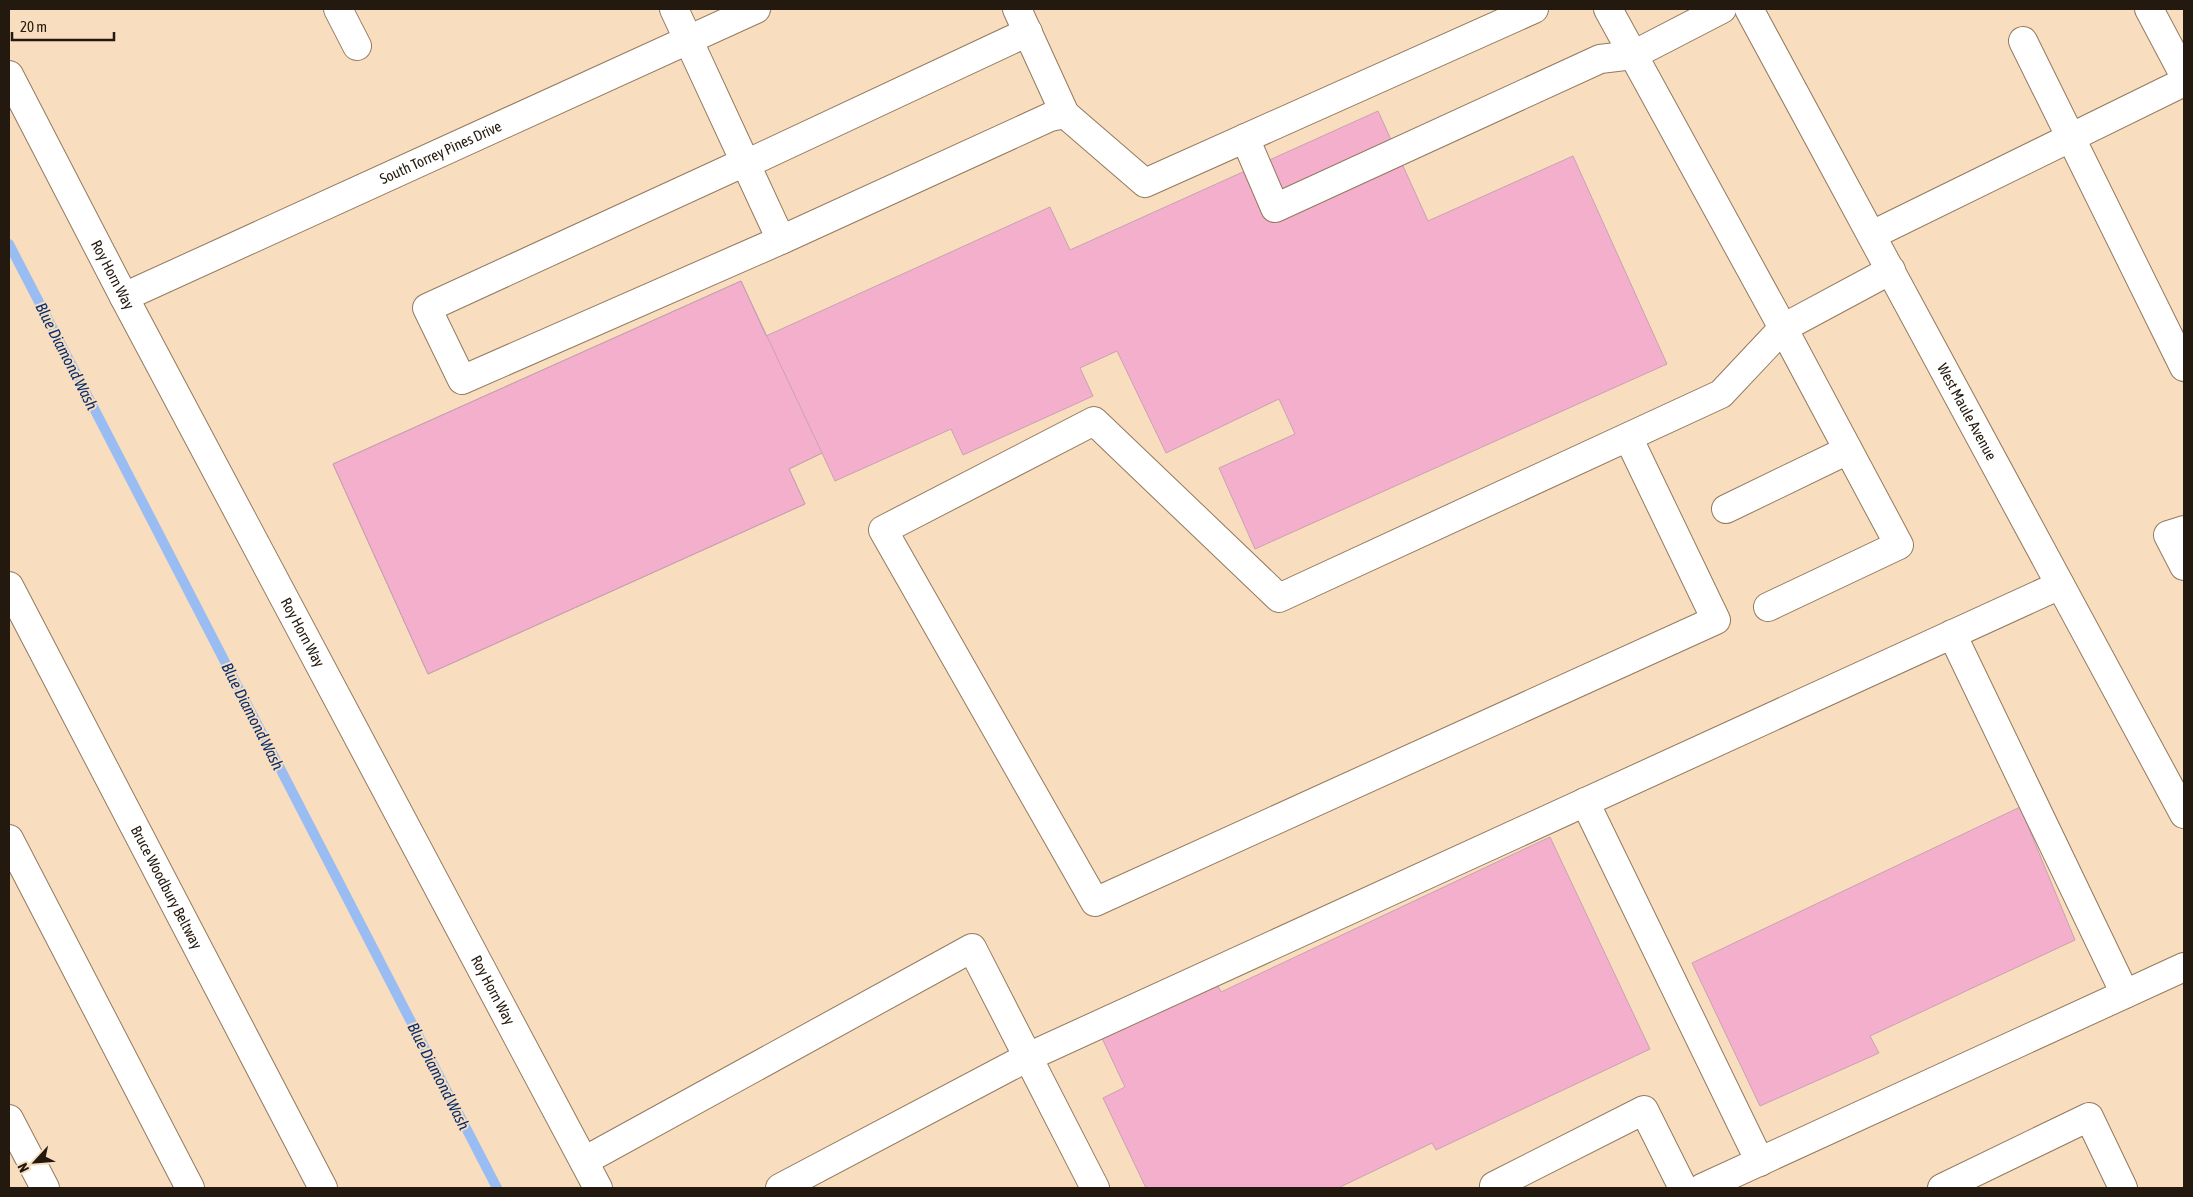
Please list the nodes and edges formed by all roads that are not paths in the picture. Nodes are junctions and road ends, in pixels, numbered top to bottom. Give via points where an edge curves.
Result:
1 (338, 9) edge
2 (674, 9) edge
3 (756, 9) edge
4 (1534, 9) edge
5 (1608, 9) edge
6 (1722, 9) edge
7 (1749, 9) edge
8 (2149, 9) edge
9 (1023, 20) edge
10 (689, 39) junction
11 (2023, 41) dead end
12 (357, 46) dead end
13 (1633, 55) junction
14 (9, 75) edge
15 (2184, 75) edge
16 (2184, 82) edge
17 (1065, 114) junction
18 (1245, 138) junction
19 (2070, 138) junction
20 (746, 164) junction
21 (1872, 235) junction
22 (781, 240) junction
23 (1890, 270) junction
24 (124, 297) junction
25 (1783, 328) junction
26 (2184, 367) edge
27 (1628, 437) junction
28 (1848, 450) junction
29 (1726, 509) dead end
30 (2184, 530) edge
31 (2184, 566) edge
32 (2060, 585) junction
33 (9, 586) edge
34 (1768, 607) dead end
35 (1952, 634) junction
36 (1585, 802) junction
37 (2184, 814) edge
38 (9, 839) edge
39 (2184, 967) edge
40 (2125, 994) junction
41 (1028, 1057) junction
42 (9, 1120) edge
43 (584, 1161) junction
44 (1760, 1162) junction
45 (45, 1188) edge
46 (190, 1188) edge
47 (323, 1188) edge
48 (598, 1188) edge
49 (780, 1188) edge
50 (1095, 1188) edge
51 (1495, 1188) edge
52 (1683, 1188) edge
53 (1702, 1188) edge
54 (1942, 1188) edge
55 (2123, 1188) edge

1 - 12 main road
2 - 10 main road
3 - 10 main road, South Torrey Pines Drive
4 - 18 main road
5 - 13 main road
6 - 13 main road
7 - 21 main road, West Maule Avenue
8 - 15 main road
9 - 17 main road
9 - 20 main road
10 - 20 main road
10 - 24 main road, South Torrey Pines Drive
11 - 19 main road
13 - 18 main road via 1600,59 1275,208
13 - 25 main road
14 - 24 main road, Roy Horn Way
16 - 19 main road
17 - 18 main road via 1145,183
17 - 22 main road via 1050,117
19 - 21 main road
19 - 26 main road
20 - 22 main road
20 - 22 main road via 724,171 427,308 462,380
21 - 23 main road, West Maule Avenue
23 - 25 main road
23 - 32 main road, West Maule Avenue
24 - 43 main road, Roy Horn Way
25 - 27 main road via 1721,394
25 - 28 main road
27 - 27 main road via 1280,598 1094,422 883,530 1095,902 1716,620
28 - 29 main road
28 - 34 main road via 1898,545
30 - 31 main road via 2168,535
32 - 35 main road
32 - 37 main road, West Maule Avenue
33 - 47 main road, Bruce Woodbury Beltway
35 - 36 main road
35 - 40 main road
36 - 41 main road
36 - 44 main road
38 - 46 main road
39 - 40 main road
40 - 44 main road
41 - 43 main road via 972,948
41 - 49 main road
41 - 50 main road
42 - 45 main road
43 - 48 main road, Roy Horn Way
44 - 53 main road
51 - 52 main road via 1644,1110
54 - 55 main road via 2089,1116

